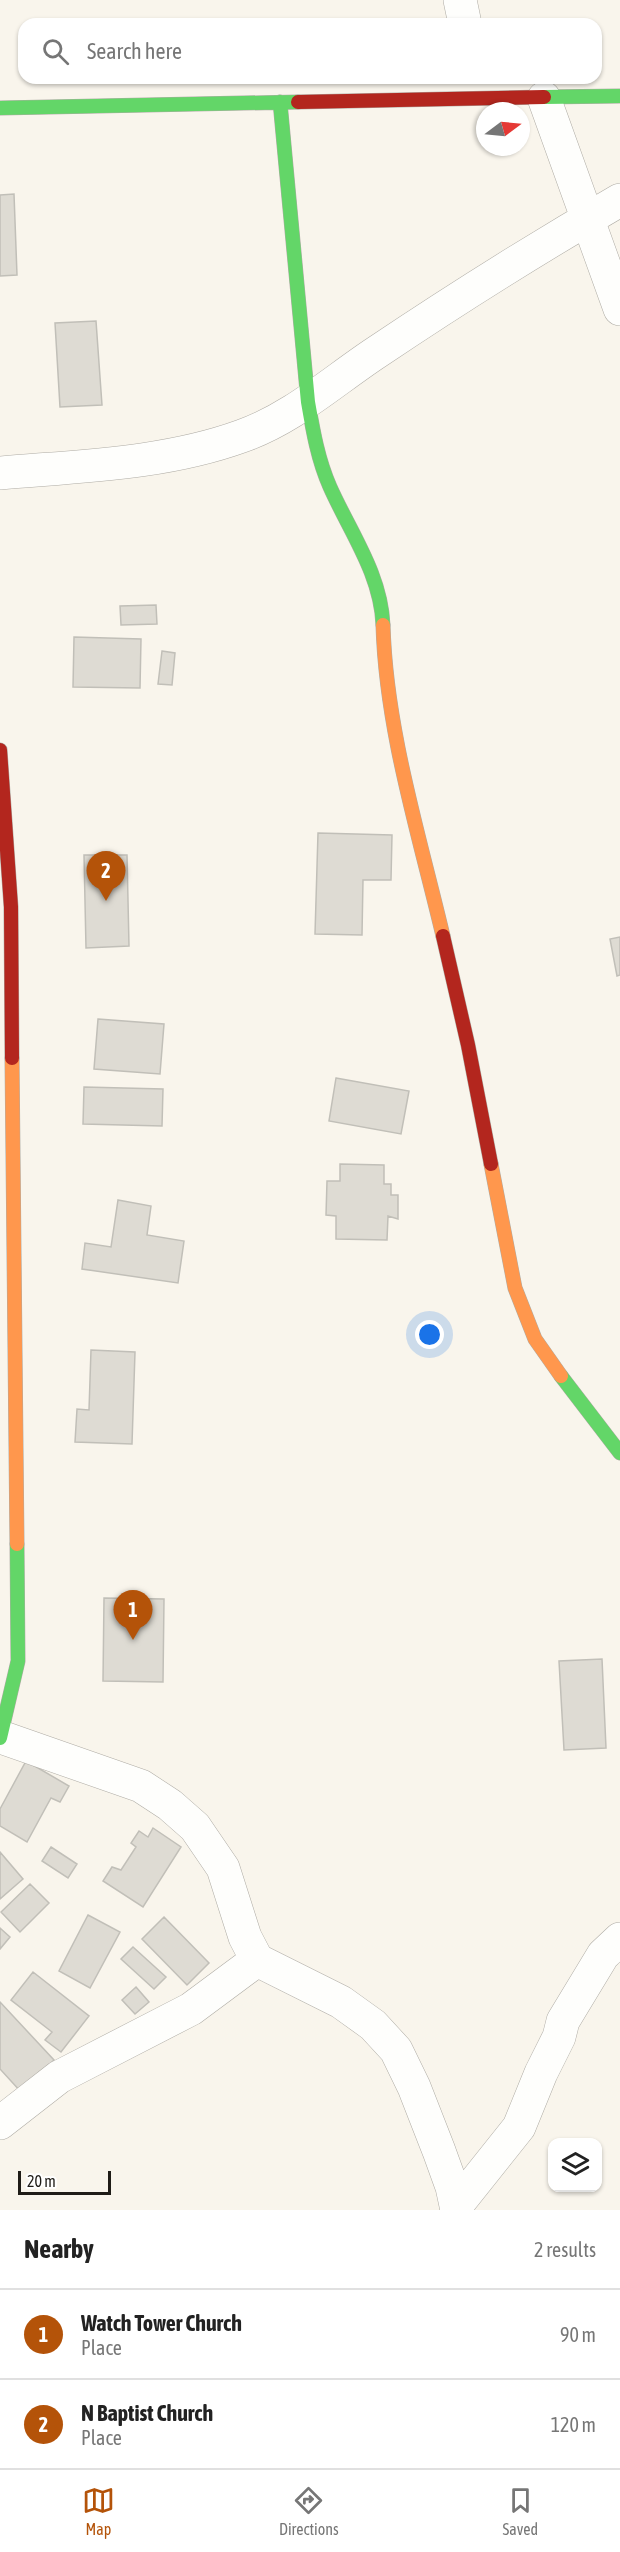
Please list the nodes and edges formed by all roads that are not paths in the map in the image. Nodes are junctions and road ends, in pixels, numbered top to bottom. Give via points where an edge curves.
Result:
1 (460, 0) edge
2 (464, 18) edge
3 (467, 88) edge
4 (620, 96) edge
5 (544, 98) junction
6 (280, 102) junction
7 (0, 108) edge
8 (620, 200) edge
9 (586, 219) junction
10 (620, 309) edge
11 (308, 402) junction
12 (0, 473) edge
13 (0, 750) edge
14 (7, 1326) edge
15 (620, 1453) edge
16 (1, 1737) edge
17 (620, 1939) edge
18 (257, 1960) junction
19 (0, 2123) edge
20 (457, 2208) edge

1 - 2 street
3 - 5 street
3 - 6 street
4 - 5 street
5 - 9 street
6 - 7 street
6 - 11 street
8 - 9 street
9 - 10 street
9 - 11 street via 374,353
11 - 12 street via 243,436 157,459
11 - 15 street via 315,445 329,486 369,566 382,607 384,664 400,753 468,1045 515,1288 535,1339
13 - 14 street via 11,907
14 - 16 street via 18,1661
16 - 18 street via 141,1786 170,1805 195,1827 223,1868 245,1937
17 - 20 street via 603,1955 562,2021 559,2037 519,2127
18 - 19 street via 191,2009 59,2077
18 - 20 street via 341,2002 373,2025 396,2050 435,2140

